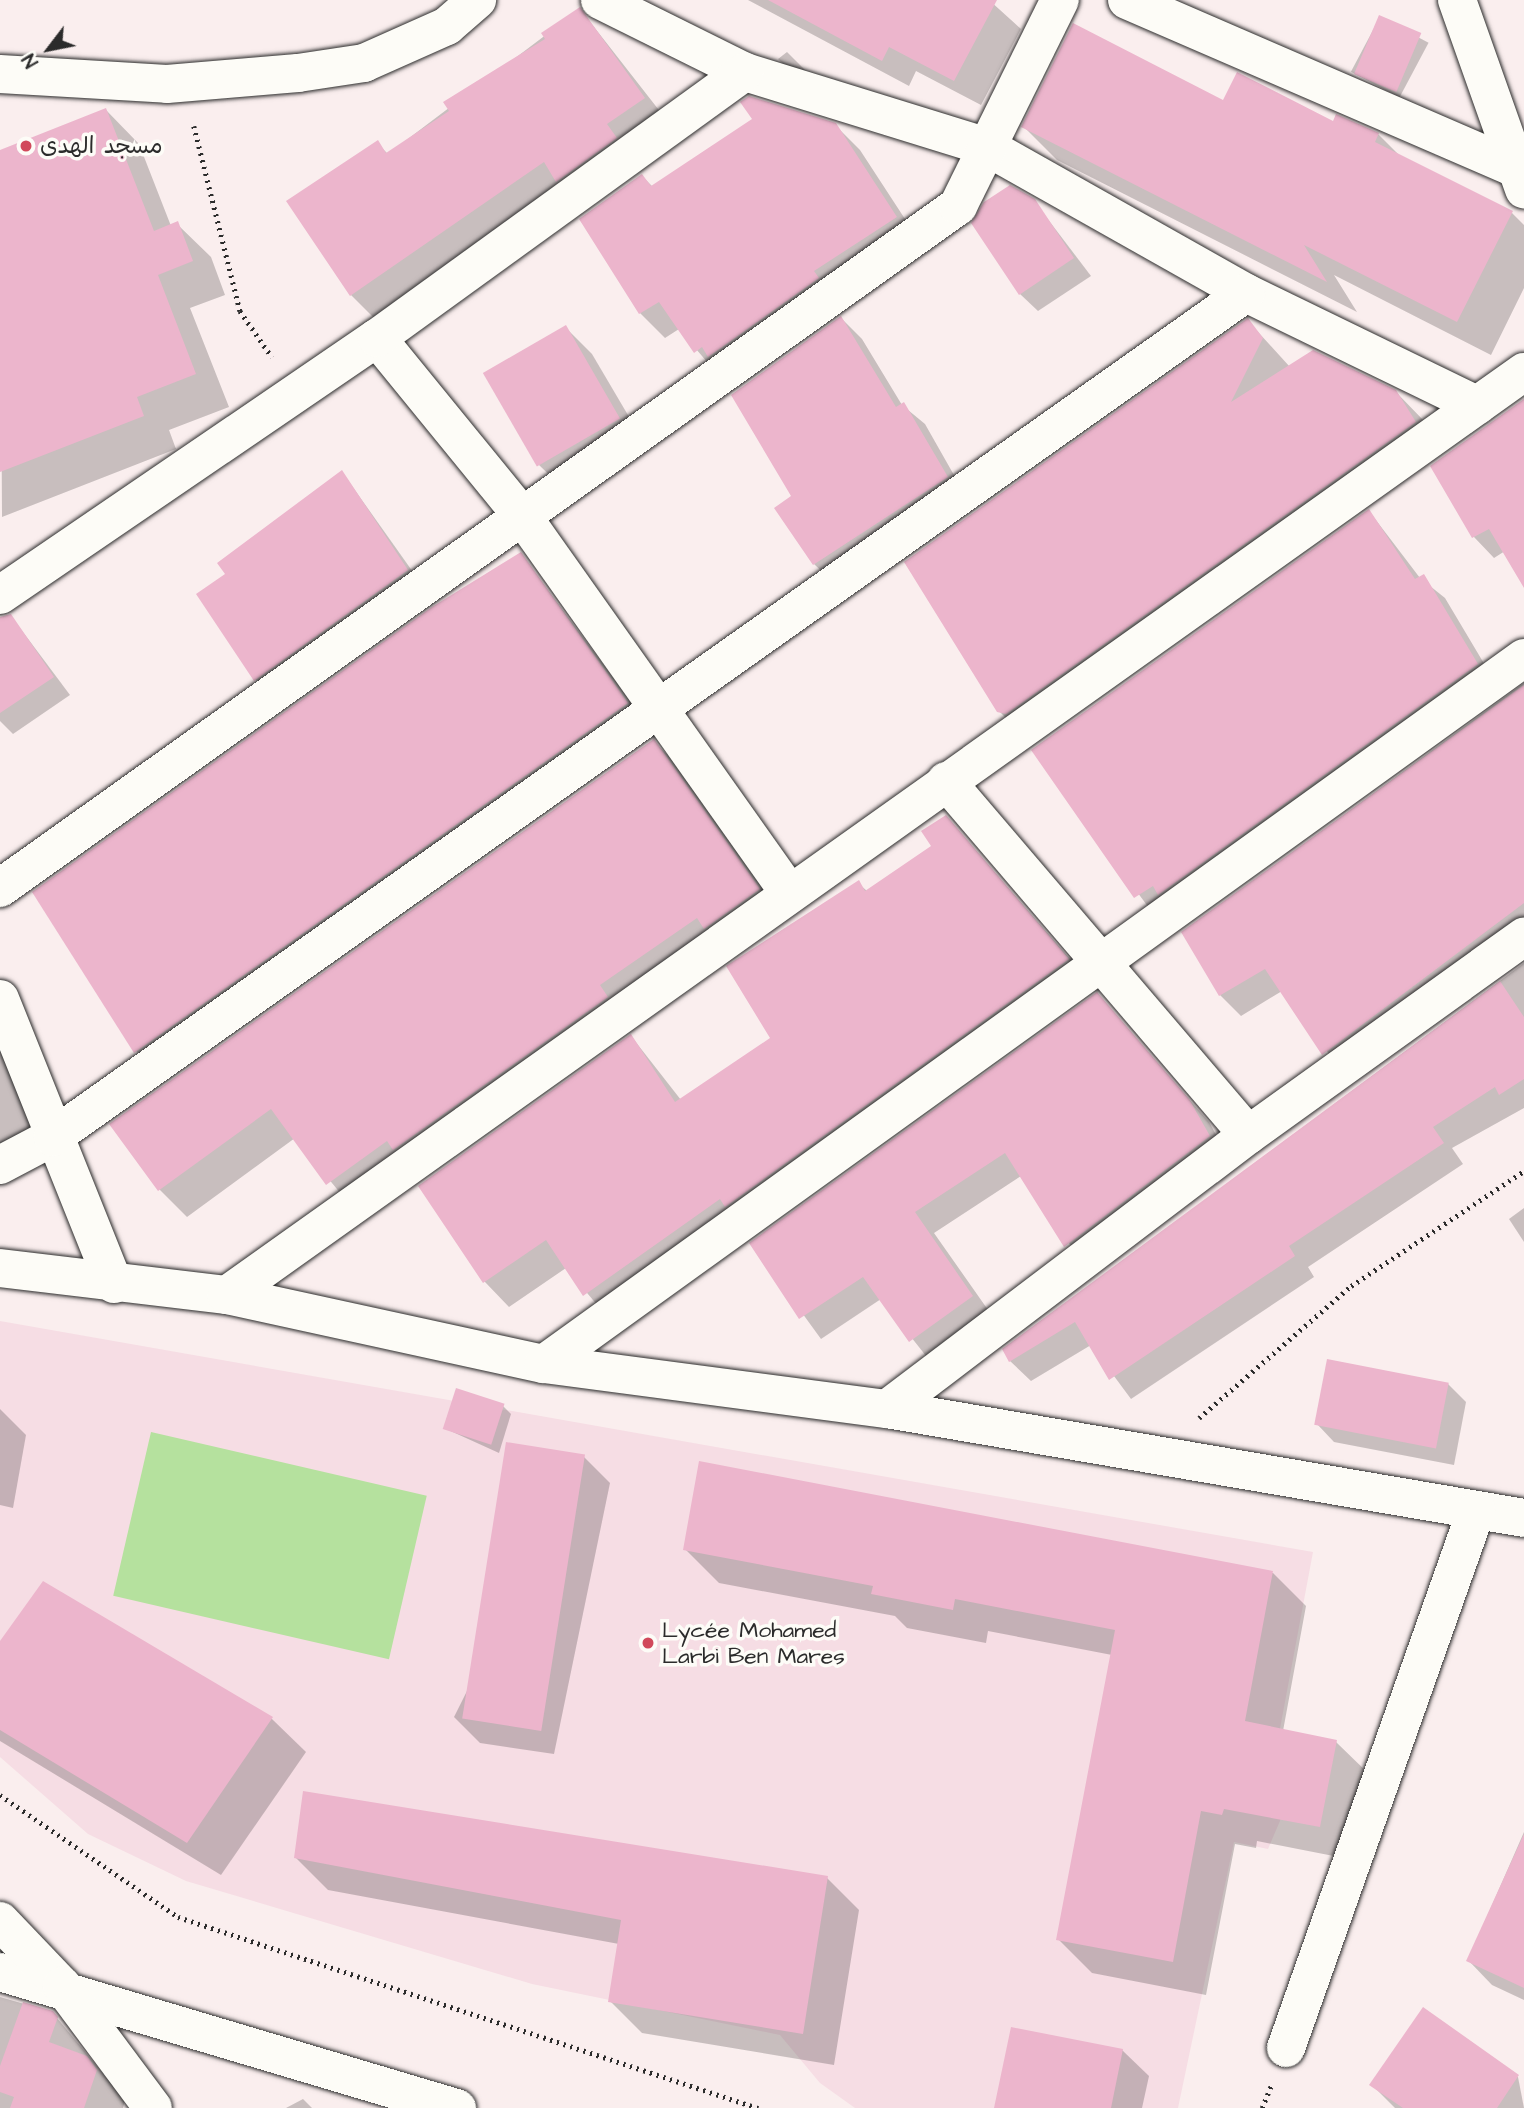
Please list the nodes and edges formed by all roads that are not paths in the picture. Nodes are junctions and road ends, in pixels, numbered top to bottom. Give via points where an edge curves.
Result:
1 (477, 0) edge
2 (600, 0) edge
3 (1060, 0) edge
4 (1127, 0) edge
5 (1457, 0) edge
6 (745, 72) junction
7 (0, 74) edge
8 (987, 147) junction
9 (1523, 179) edge
10 (1246, 293) junction
11 (377, 338) junction
12 (1524, 372) edge
13 (1477, 405) junction
14 (523, 517) junction
15 (0, 595) edge
16 (1524, 658) edge
17 (659, 709) junction
18 (946, 780) junction
19 (0, 888) edge
20 (789, 892) junction
21 (1524, 937) edge
22 (1100, 961) junction
23 (0, 999) edge
24 (1248, 1135) junction
25 (53, 1137) junction
26 (0, 1166) edge
27 (0, 1268) edge
28 (114, 1284) junction
29 (227, 1295) junction
30 (544, 1364) junction
31 (887, 1409) junction
32 (1476, 1511) junction
33 (1524, 1518) edge
34 (0, 1921) edge
35 (0, 1972) edge
36 (62, 1986) junction
37 (1286, 2048) dead end
38 (153, 2108) edge
39 (457, 2108) edge

1 - 7 street via 447,26 364,62 183,83
2 - 6 street
3 - 8 street
4 - 9 street
5 - 9 street
6 - 8 street
6 - 11 street
8 - 10 street
8 - 14 street via 958,206
10 - 13 street
10 - 17 street
11 - 14 street
11 - 15 street
12 - 13 street
13 - 18 street
14 - 17 street
14 - 19 street
16 - 22 street
17 - 20 street
17 - 25 street
18 - 20 street
18 - 22 street
20 - 29 street
21 - 24 street
22 - 24 street
22 - 30 street
23 - 25 street
24 - 31 street
25 - 26 street
25 - 28 street
27 - 28 street
28 - 29 street
29 - 30 street
30 - 31 street
31 - 32 street
32 - 33 street
32 - 37 street
34 - 36 street
35 - 36 street
36 - 38 street
36 - 39 street

